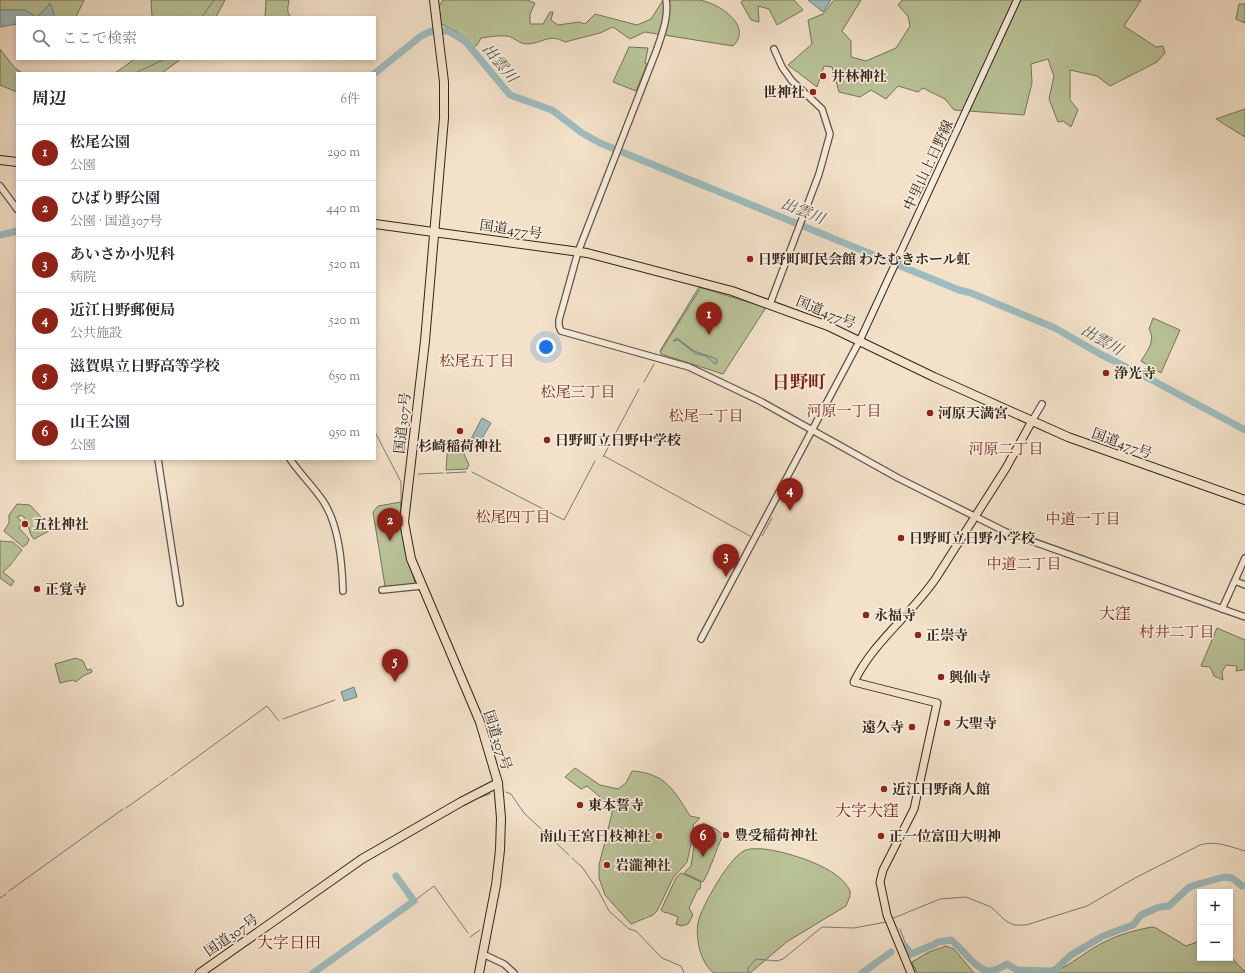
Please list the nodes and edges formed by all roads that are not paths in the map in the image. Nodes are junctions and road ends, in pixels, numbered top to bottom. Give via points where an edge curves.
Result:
1 (434, 0) edge
2 (666, 0) edge
3 (1017, 0) edge
4 (774, 49) dead end
5 (0, 160) edge
6 (16, 162) edge
7 (0, 186) edge
8 (16, 208) edge
9 (376, 224) edge
10 (432, 231) junction
11 (578, 252) junction
12 (770, 304) junction
13 (860, 340) junction
14 (1042, 404) dead end
15 (1032, 422) junction
16 (813, 430) junction
17 (158, 460) edge
18 (291, 460) edge
19 (1245, 500) edge
20 (974, 517) junction
21 (1245, 558) edge
22 (1235, 581) junction
23 (1245, 585) edge
24 (421, 586) junction
25 (382, 590) dead end
26 (343, 591) dead end
27 (180, 603) dead end
28 (1222, 609) junction
29 (1245, 617) edge
30 (701, 639) dead end
31 (498, 783) junction
32 (483, 954) junction
33 (200, 973) edge
34 (479, 973) edge
35 (514, 973) edge
36 (910, 973) edge

1 - 10 highway, 国道307号 via 443,76
2 - 11 street via 661,38
3 - 13 main road, 中里山上日野線
4 - 12 street via 792,81 822,109 829,131 827,149
5 - 6 highway
7 - 8 street
9 - 10 highway, 国道477号
10 - 11 highway, 国道477号
10 - 24 highway, 国道307号 via 404,522 407,545
11 - 12 highway, 国道477号 via 605,256 700,281
11 - 16 street via 559,320 561,331 689,367
12 - 13 highway, 国道477号
13 - 15 highway, 国道477号
13 - 16 street
14 - 15 street
15 - 19 highway, 国道477号 via 1093,447
15 - 20 main road
16 - 20 street
16 - 30 street
17 - 27 street
18 - 26 street via 320,497 331,516 336,534
20 - 28 street via 1006,532
20 - 36 main road via 924,595 867,658 854,682 937,703 914,808 880,882 887,915
21 - 22 street
22 - 23 street
22 - 28 street
24 - 25 street
24 - 31 highway, 国道307号 via 480,722
28 - 29 street
31 - 32 highway via 500,850
31 - 33 highway, 国道307号 via 362,859
32 - 34 highway
32 - 35 street via 504,964

